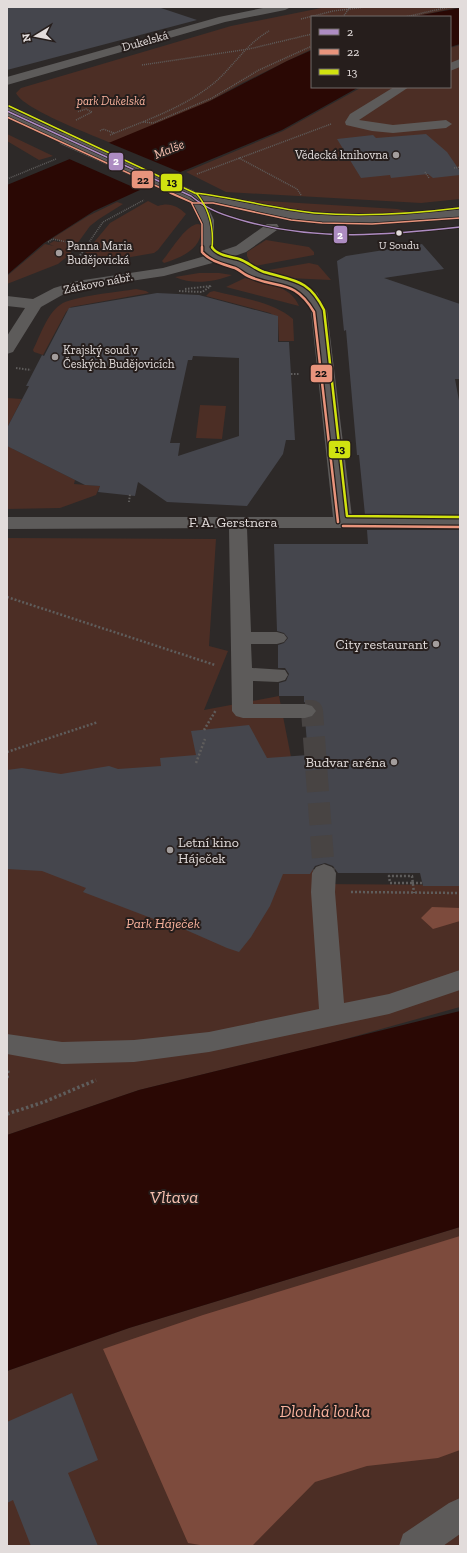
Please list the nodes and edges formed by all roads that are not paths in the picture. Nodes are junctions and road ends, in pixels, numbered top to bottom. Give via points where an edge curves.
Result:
1 (285, 7) edge
2 (208, 11) dead end
3 (223, 19) junction
4 (7, 81) edge
5 (401, 88) edge
6 (7, 112) edge
7 (446, 124) dead end
8 (195, 200) junction
9 (460, 214) edge
10 (292, 215) junction
11 (265, 226) junction
12 (460, 227) edge
13 (215, 257) junction
14 (7, 301) edge
15 (35, 304) junction
16 (7, 349) edge
17 (238, 522) junction
18 (344, 522) junction
19 (460, 522) edge
20 (7, 523) edge
21 (241, 638) junction
22 (277, 638) dead end
23 (242, 674) junction
24 (278, 675) dead end
25 (305, 711) dead end
26 (324, 883) tunnel mouth
27 (460, 980) edge
28 (332, 1016) junction
29 (7, 1044) edge
30 (460, 1514) edge
31 (415, 1546) edge

1 - 3 street, Dukelská
2 - 3 street
3 - 4 street, Dukelská
5 - 7 street via 351,122 393,129
6 - 8 street, bridge
8 - 10 street via 214,198
8 - 11 street via 234,218
8 - 13 street via 208,223 207,250
9 - 10 street via 372,219
10 - 11 street, Zátkovo nábř.
11 - 12 street via 322,234 375,234
11 - 13 street, Zátkovo nábř. via 241,249
13 - 15 street, Zátkovo nábř. via 164,272 82,284 64,289
13 - 18 street via 244,266 250,272 291,282 312,296 319,311
14 - 15 street
15 - 16 street
17 - 18 street, F. A. Gerstnera
17 - 20 street, F. A. Gerstnera
17 - 21 street
18 - 19 street, F. A. Gerstnera
21 - 22 street
21 - 23 street
23 - 24 street
23 - 25 street via 243,711
26 - 28 street
27 - 28 street via 389,1004
28 - 29 street via 209,1042 134,1051 62,1053
30 - 31 street

